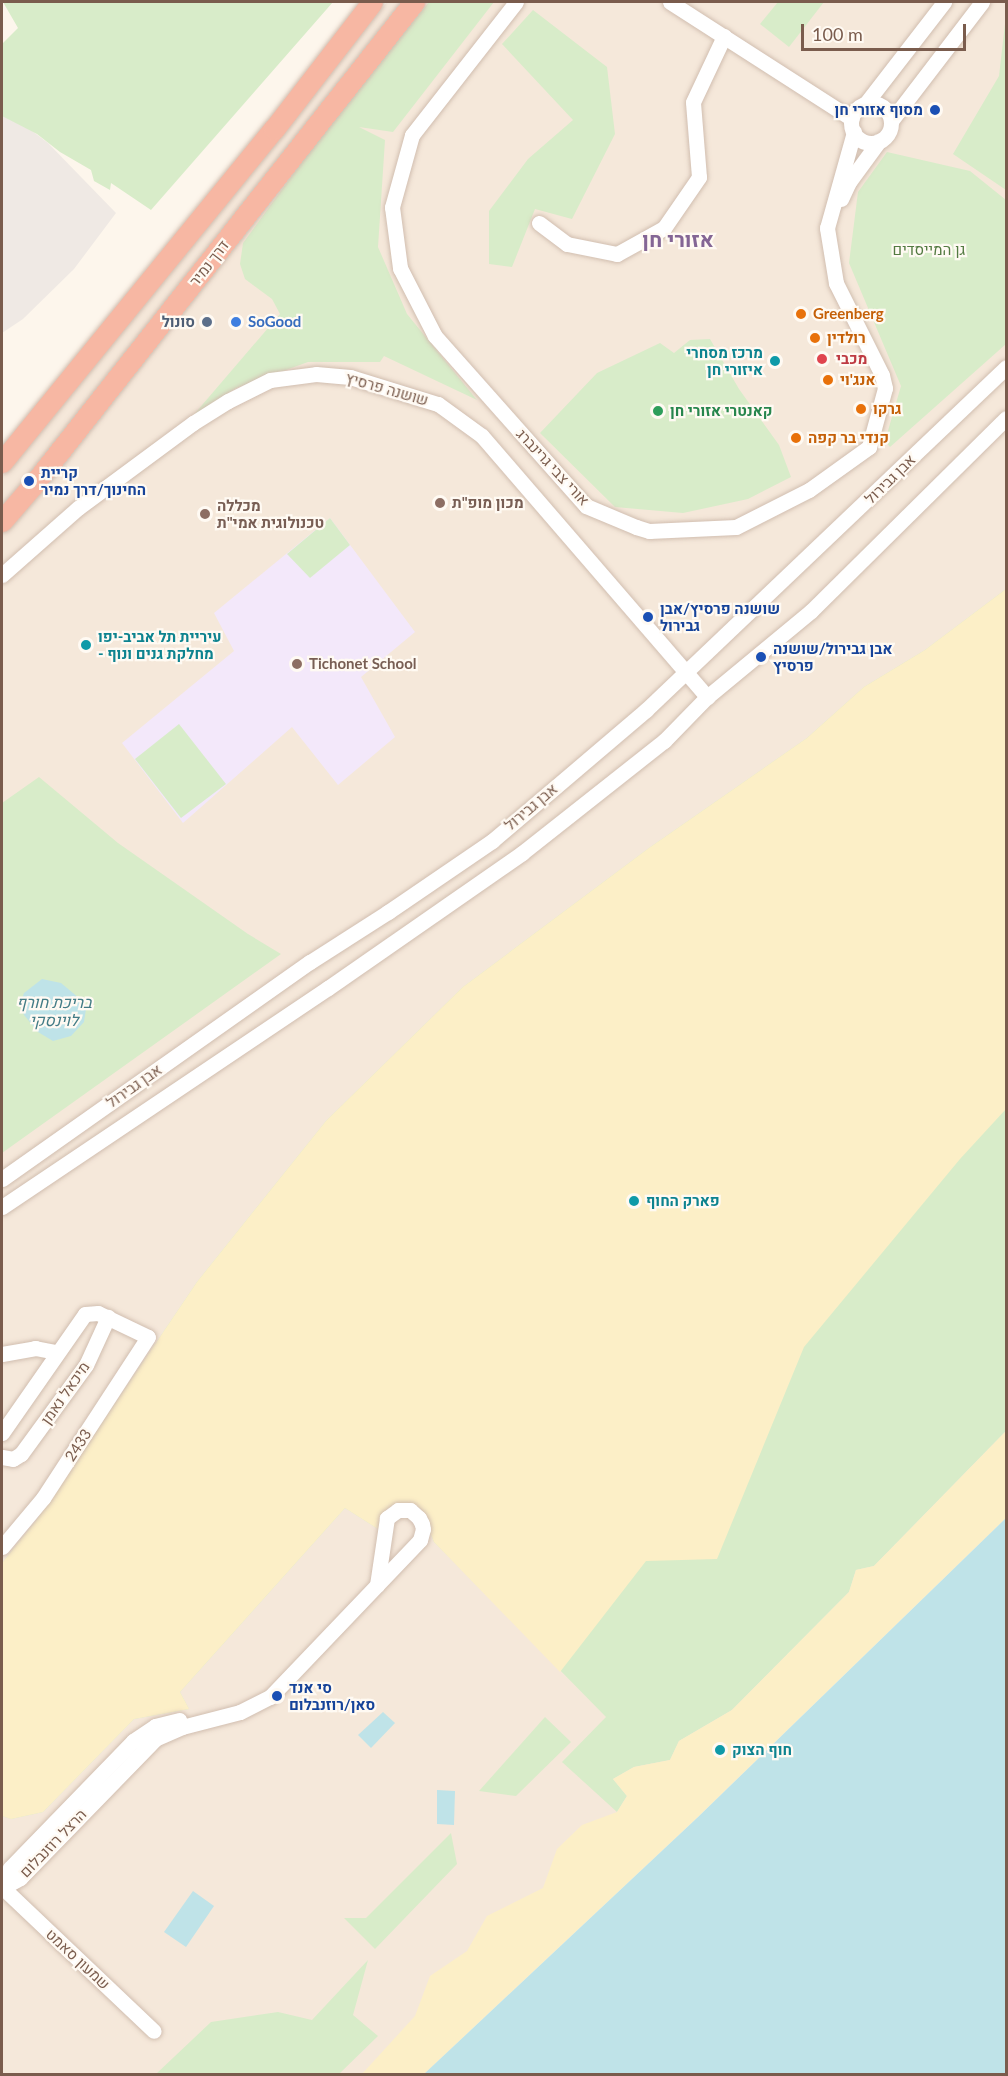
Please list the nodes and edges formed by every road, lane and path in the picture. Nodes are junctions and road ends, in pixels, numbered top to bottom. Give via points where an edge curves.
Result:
1 (372, 2) edge
2 (414, 2) edge
3 (516, 2) edge
4 (670, 2) edge
5 (944, 2) edge
6 (982, 2) edge
7 (724, 36) junction
8 (866, 104) junction
9 (891, 121) junction
10 (853, 126) junction
11 (879, 141) junction
12 (539, 223) dead end
13 (827, 228) junction
14 (1006, 367) edge
15 (1006, 418) edge
16 (2, 462) edge
17 (2, 521) edge
18 (2, 575) edge
19 (685, 673) junction
20 (707, 698) junction
21 (2, 1179) edge
22 (2, 1207) edge
23 (108, 1317) junction
24 (56, 1352) junction
25 (2, 1354) edge
26 (2, 1433) edge
27 (2, 1457) edge
28 (2, 1547) edge
29 (377, 1584) junction
30 (2, 1887) edge
31 (154, 2031) dead end

1 - 16 highway via 274,129
2 - 17 highway, דרך נמיר
3 - 13 street, אורי צבי גרינברג via 412,135 392,207 400,268 435,336 586,506 649,531 736,527 809,490 869,447 885,388 836,283
4 - 7 street
5 - 8 street
6 - 9 street
7 - 10 street
7 - 12 street via 693,102 699,177 664,228 617,254 567,244
8 - 9 street via 882,106
8 - 10 street via 857,109
9 - 11 street via 889,132
10 - 11 street via 868,142
10 - 13 street, אורי צבי גרינברג
11 - 13 street via 849,182
14 - 19 street, אבן גבירול
15 - 20 street, אבן גבירול via 811,611
18 - 19 street, שושנה פרסיץ via 78,508 228,401 270,380 316,374 350,377 438,404 482,436
19 - 20 street, שושנה פרסיץ
19 - 21 street, אבן גבירול via 492,841 310,962
20 - 22 street, אבן גבירול via 663,741 522,853
23 - 24 street via 85,1314
23 - 27 street, מיכאל נאמן via 86,1365 21,1454 13,1459
23 - 28 street, 2433 via 148,1337 43,1498
24 - 25 street via 35,1348
24 - 26 street
29 - 29 street, הרצל רוזנבלום via 423,1535 419,1518 410,1510 398,1510 387,1518
29 - 30 street, הרצל רוזנבלום via 270,1697 240,1712 155,1739 20,1878
30 - 31 street, שמעון סאמט

